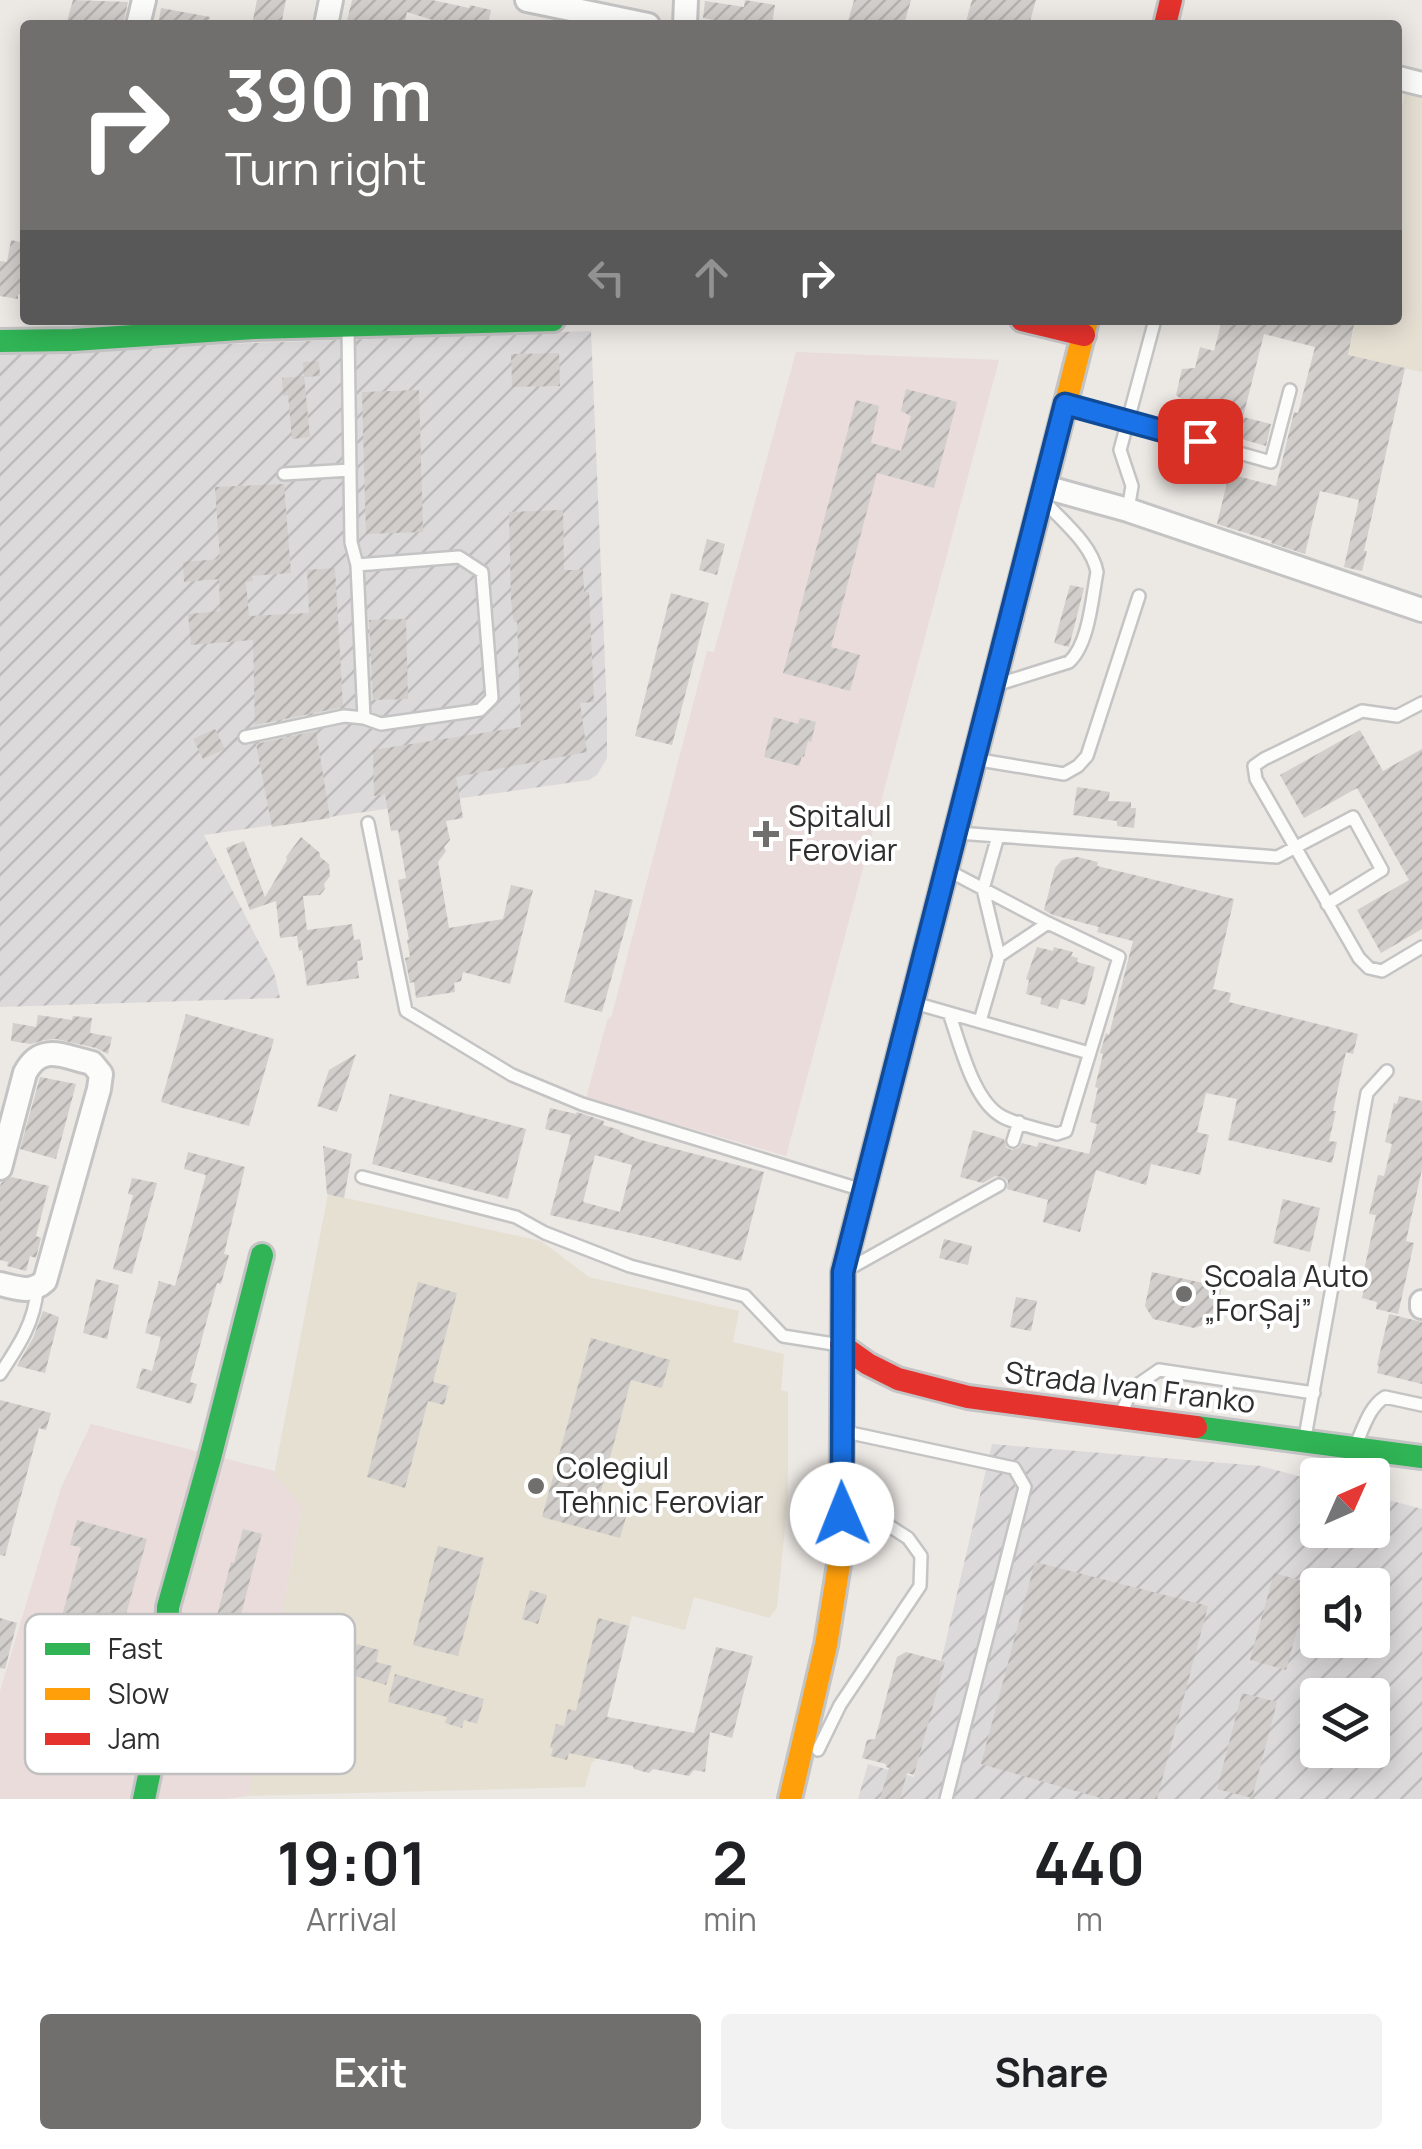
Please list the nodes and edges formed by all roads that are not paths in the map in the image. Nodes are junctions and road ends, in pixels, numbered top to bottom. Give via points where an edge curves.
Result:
1 (527, 0) edge
2 (624, 20) edge
3 (225, 325) edge
4 (302, 325) edge
5 (382, 325) edge
6 (1154, 325) edge
7 (348, 326) junction
8 (1086, 327) edge
9 (75, 330) edge
10 (0, 341) edge
11 (1290, 390) dead end
12 (1065, 404) junction
13 (1128, 421) junction
14 (350, 470) junction
15 (284, 474) dead end
16 (1044, 493) junction
17 (1128, 510) junction
18 (358, 566) junction
19 (1139, 596) dead end
20 (1422, 610) edge
21 (995, 685) junction
22 (1422, 703) edge
23 (364, 718) junction
24 (245, 737) dead end
25 (976, 760) junction
26 (368, 823) dead end
27 (957, 833) junction
28 (998, 836) junction
29 (1294, 848) junction
30 (948, 870) junction
31 (984, 889) junction
32 (1327, 904) junction
33 (1048, 923) junction
34 (1422, 946) edge
35 (999, 956) junction
36 (914, 1002) junction
37 (949, 1012) junction
38 (980, 1021) junction
39 (1089, 1053) junction
40 (1387, 1070) dead end
41 (1019, 1122) junction
42 (1014, 1141) dead end
43 (0, 1168) edge
44 (362, 1176) dead end
45 (998, 1185) dead end
46 (863, 1190) junction
47 (262, 1255) dead end
48 (843, 1272) junction
49 (0, 1284) edge
50 (36, 1288) junction
51 (841, 1345) junction
52 (0, 1374) edge
53 (1314, 1393) junction
54 (1422, 1405) edge
55 (1119, 1417) junction
56 (842, 1431) junction
57 (1304, 1441) junction
58 (1354, 1448) junction
59 (1422, 1457) edge
60 (842, 1514) junction
61 (168, 1614) edge
62 (149, 1774) edge
63 (144, 1799) edge
64 (792, 1799) edge
65 (946, 1799) edge

1 - 2 street
3 - 9 main road
4 - 7 main road
5 - 7 main road
6 - 13 lane
7 - 14 lane
8 - 12 main road
9 - 10 main road
11 - 13 lane via 1271,462
12 - 13 lane
12 - 16 main road
13 - 17 lane via 1120,450 1132,486
14 - 15 lane
14 - 18 lane
16 - 17 street
16 - 21 main road
16 - 21 lane via 1096,564 1081,645 1068,662
17 - 20 street
18 - 23 lane
18 - 23 lane via 459,557 482,572 492,698 480,710 381,724
19 - 25 lane via 1087,756 1078,766 1064,774
21 - 25 main road
22 - 29 lane via 1397,716 1362,711 1254,766
23 - 24 lane via 344,716
25 - 27 main road
26 - 46 lane via 406,1011 512,1076 582,1104
27 - 28 lane
27 - 30 main road
28 - 29 lane via 1277,857
28 - 31 lane
29 - 32 lane
29 - 32 lane via 1353,816 1382,870
30 - 31 lane
30 - 36 main road
31 - 33 lane
31 - 35 lane
32 - 34 lane via 1369,968 1382,970
33 - 35 lane
33 - 39 lane via 1119,957
35 - 38 lane
36 - 37 lane
36 - 46 main road
37 - 38 lane
37 - 41 lane via 986,1102 1001,1117
38 - 39 lane
39 - 41 lane via 1066,1131
40 - 53 lane via 1366,1093
41 - 42 lane
43 - 50 street via 32,1060 46,1052 92,1063 99,1089 46,1280
44 - 51 lane via 516,1217 630,1266 746,1296 783,1336
45 - 48 lane
46 - 48 main road
47 - 61 main road
48 - 51 main road
49 - 50 street
50 - 52 lane via 36,1310
51 - 55 main road, Strada Ivan Franko via 927,1388
51 - 56 main road
53 - 55 lane via 1159,1370 1133,1388
53 - 57 lane
54 - 58 lane via 1379,1400
55 - 57 main road, Strada Ivan Franko
56 - 60 main road
56 - 65 lane via 1014,1468 1024,1487
57 - 58 main road, Strada Ivan Franko
58 - 59 main road, Strada Ivan Franko
60 - 64 main road via 836,1598
60 - 64 lane via 880,1520 908,1538 921,1556 920,1586 840,1704
62 - 63 main road

